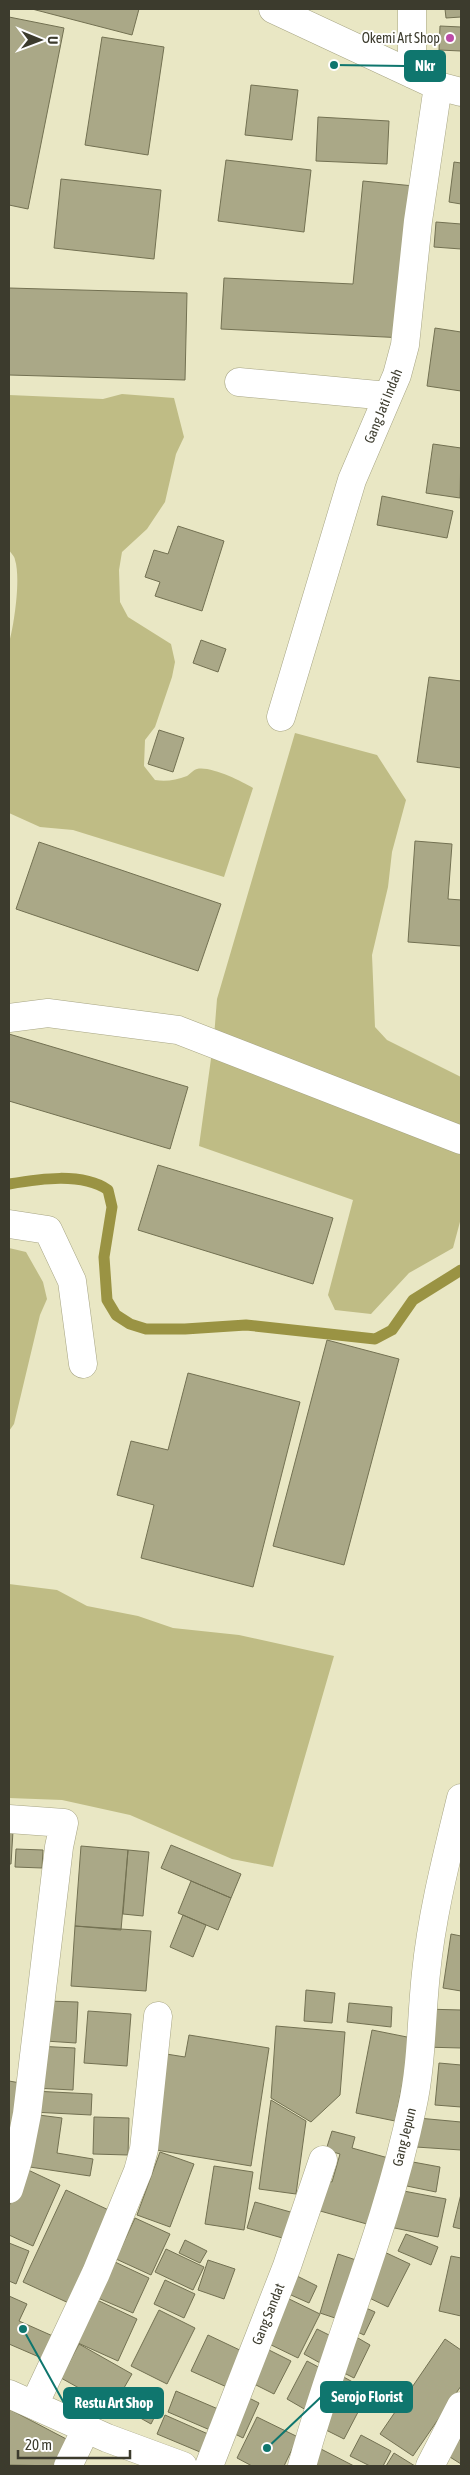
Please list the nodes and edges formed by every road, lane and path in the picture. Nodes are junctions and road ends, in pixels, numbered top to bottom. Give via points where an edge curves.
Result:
1 (273, 9) edge
2 (412, 9) edge
3 (412, 74) junction
4 (450, 89) edge
5 (239, 382) dead end
6 (388, 396) junction
7 (281, 717) dead end
8 (9, 1018) edge
9 (461, 1140) edge
10 (9, 1224) edge
11 (84, 1364) dead end
12 (461, 1798) edge
13 (9, 1819) edge
14 (158, 2016) dead end
15 (323, 2160) dead end
16 (9, 2189) edge
17 (9, 2394) edge
18 (34, 2406) junction
19 (461, 2406) edge
20 (86, 2429) junction
21 (68, 2466) edge
22 (183, 2466) edge
23 (209, 2466) edge
24 (302, 2466) edge
25 (430, 2466) edge

1 - 3 street
2 - 3 street
3 - 4 street
4 - 6 street, Gang Jati Indah via 418,221 408,330
5 - 6 street
6 - 7 street, Gang Jati Indah via 352,480
8 - 9 street via 48,1013 178,1030
10 - 11 street via 48,1230 72,1281
12 - 24 street, Gang Jepun via 440,1884 430,1943 422,2038 405,2141
13 - 16 street via 64,1823 28,2114
14 - 18 street via 144,2149 138,2171 96,2273
15 - 23 street, Gang Sandat via 287,2266
17 - 18 street
18 - 20 street
19 - 25 street
20 - 21 street
20 - 22 street

